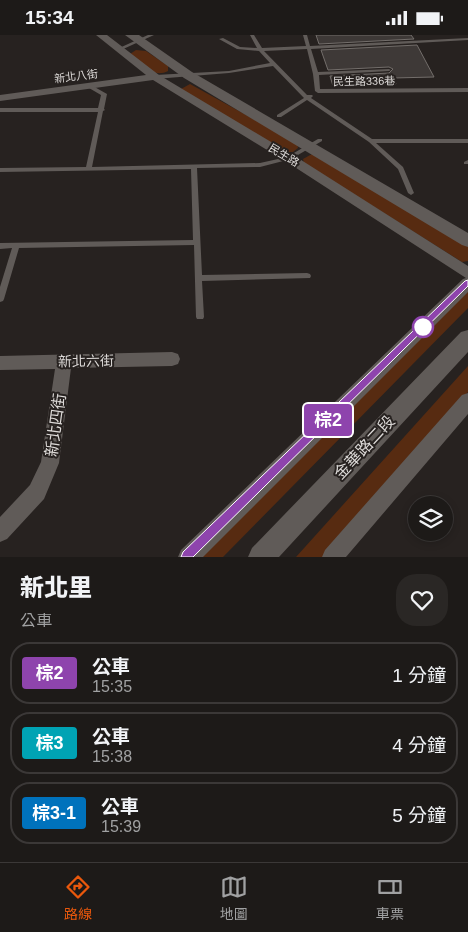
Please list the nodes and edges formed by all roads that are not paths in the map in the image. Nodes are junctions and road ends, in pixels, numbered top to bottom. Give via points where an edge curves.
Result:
1 (101, 35) edge
2 (252, 35) edge
3 (305, 35) edge
4 (144, 36) edge
5 (221, 39) dead end
6 (468, 39) edge
7 (308, 48) junction
8 (119, 49) junction
9 (260, 50) junction
10 (274, 64) junction
11 (389, 70) dead end
12 (206, 74) junction
13 (316, 74) junction
14 (188, 75) junction
15 (155, 77) junction
16 (91, 87) junction
17 (468, 90) edge
18 (318, 91) junction
19 (0, 98) edge
20 (308, 98) junction
21 (0, 110) edge
22 (102, 110) junction
23 (279, 116) junction
24 (372, 141) junction
25 (468, 141) edge
26 (315, 143) junction
27 (289, 158) junction
28 (194, 167) junction
29 (89, 169) junction
30 (0, 170) edge
31 (411, 193) junction
32 (468, 227) edge
33 (468, 241) edge
34 (198, 242) junction
35 (17, 245) junction
36 (0, 246) edge
37 (468, 273) edge
38 (307, 276) dead end
39 (199, 278) junction
40 (468, 283) edge
41 (0, 299) edge
42 (200, 317) dead end
43 (468, 338) edge
44 (172, 359) dead end
45 (64, 362) junction
46 (0, 363) edge
47 (468, 401) edge
48 (0, 531) edge
49 (188, 557) edge
50 (261, 557) edge
51 (332, 557) edge

1 - 8 street, 民生路
2 - 9 lane
3 - 7 lane, 民生路336巷
4 - 8 lane
4 - 12 street, 民生路
4 - 14 street, 民生路
5 - 9 lane via 239,48
6 - 7 lane
7 - 9 lane
7 - 13 lane, 民生路336巷
8 - 15 street, 民生路
9 - 10 lane
10 - 12 lane
10 - 20 lane
11 - 13 lane
12 - 14 lane
12 - 23 street, 民生路
13 - 18 lane, 民生路336巷
14 - 15 lane
14 - 26 street, 民生路
15 - 16 street, 新北八街
15 - 27 street, 民生路
16 - 19 street, 新北八街
16 - 22 lane via 104,94
17 - 18 lane, 民生路336巷
18 - 20 lane
20 - 23 lane
20 - 24 lane
21 - 22 lane
22 - 29 lane
23 - 26 street, 民生路
24 - 25 lane
24 - 31 lane via 401,168
26 - 27 lane
26 - 31 street, 民生路
26 - 33 street, 民生路
27 - 28 lane via 260,165
27 - 37 street, 民生路
28 - 29 lane
28 - 34 lane
29 - 30 lane
31 - 32 street, 民生路
34 - 35 lane
34 - 39 lane
35 - 36 lane
35 - 41 lane
38 - 39 lane
39 - 42 lane
40 - 49 street
43 - 50 street, 金華路二段
44 - 45 street, 新北六街
45 - 46 street, 新北六街
45 - 48 street, 新北四街 via 50,463 37,492
47 - 51 street

